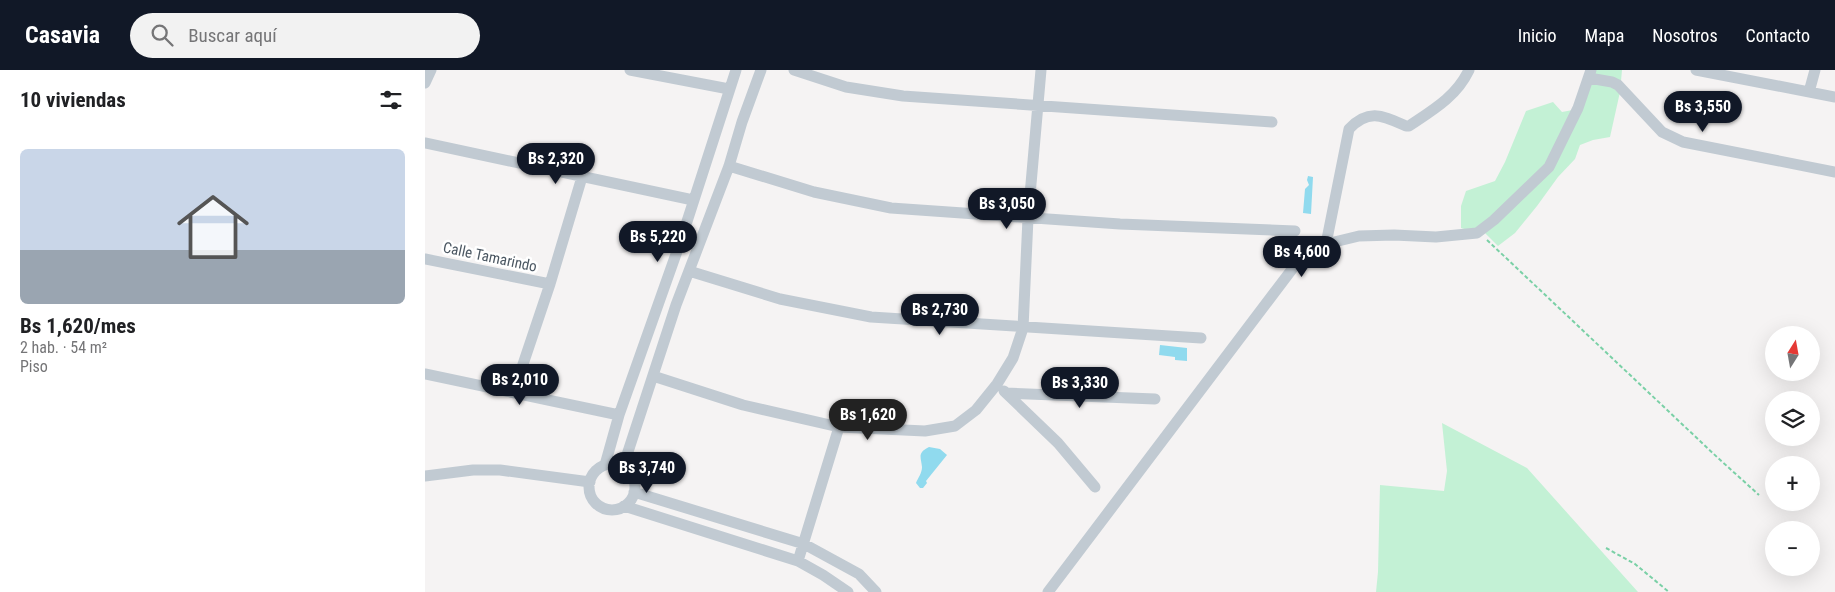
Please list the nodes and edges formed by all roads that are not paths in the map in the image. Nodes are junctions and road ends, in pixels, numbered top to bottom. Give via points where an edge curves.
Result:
1 (431, 70) edge
2 (630, 70) edge
3 (736, 70) edge
4 (761, 70) edge
5 (794, 70) edge
6 (1041, 70) edge
7 (1469, 70) edge
8 (1696, 70) edge
9 (1815, 70) edge
10 (1590, 74) edge
11 (425, 83) edge
12 (729, 89) junction
13 (1809, 92) junction
14 (1835, 97) edge
15 (1038, 106) junction
16 (1272, 122) dead end
17 (425, 143) edge
18 (729, 166) junction
19 (1835, 172) edge
20 (582, 177) junction
21 (693, 200) junction
22 (1028, 218) junction
23 (1295, 231) dead end
24 (681, 240) junction
25 (699, 244) junction
26 (1326, 244) junction
27 (425, 258) edge
28 (689, 271) junction
29 (550, 284) junction
30 (1023, 328) junction
31 (1201, 338) dead end
32 (425, 374) edge
33 (653, 376) junction
34 (997, 384) junction
35 (514, 391) junction
36 (1006, 393) junction
37 (1155, 398) dead end
38 (619, 415) junction
39 (839, 427) junction
40 (605, 465) junction
41 (623, 467) junction
42 (425, 476) edge
43 (590, 482) junction
44 (1095, 487) dead end
45 (634, 492) junction
46 (624, 506) junction
47 (804, 544) junction
48 (798, 562) junction
49 (848, 592) edge
50 (876, 592) edge
51 (1049, 592) edge

1 - 11 street
2 - 12 street
3 - 12 street
4 - 18 street
5 - 15 street via 846,87 903,96
6 - 15 street
7 - 26 street via 1458,89 1443,104 1409,126 1373,115 1356,122 1349,129
8 - 13 street
9 - 13 street
10 - 19 street via 1613,82 1663,132 1683,142
10 - 26 street via 1578,108 1549,167 1477,233 1359,236
12 - 21 street
13 - 14 street
15 - 16 street
15 - 22 street
17 - 20 street
18 - 22 street via 813,192 891,208
18 - 25 street
20 - 21 street
20 - 29 street
21 - 24 street
22 - 23 street
22 - 30 street
24 - 25 street
24 - 38 street
25 - 28 street
26 - 51 street via 1297,264
27 - 29 street, Calle Tamarindo
28 - 30 street via 781,299 871,317
28 - 33 street
29 - 35 street
30 - 31 street
30 - 34 street via 1013,358
32 - 35 street
33 - 39 street via 743,405
33 - 41 street
34 - 36 street
34 - 39 street via 976,410 955,426 925,430
35 - 38 street
36 - 37 street
36 - 44 street via 1058,443
38 - 40 street
39 - 47 street
40 - 41 street
40 - 43 street via 595,472
41 - 45 street via 633,478
42 - 43 street via 500,470
43 - 46 street via 590,493 597,503 607,508
45 - 46 street
45 - 47 street
46 - 48 street
47 - 48 street
47 - 50 street via 859,574
48 - 49 street

